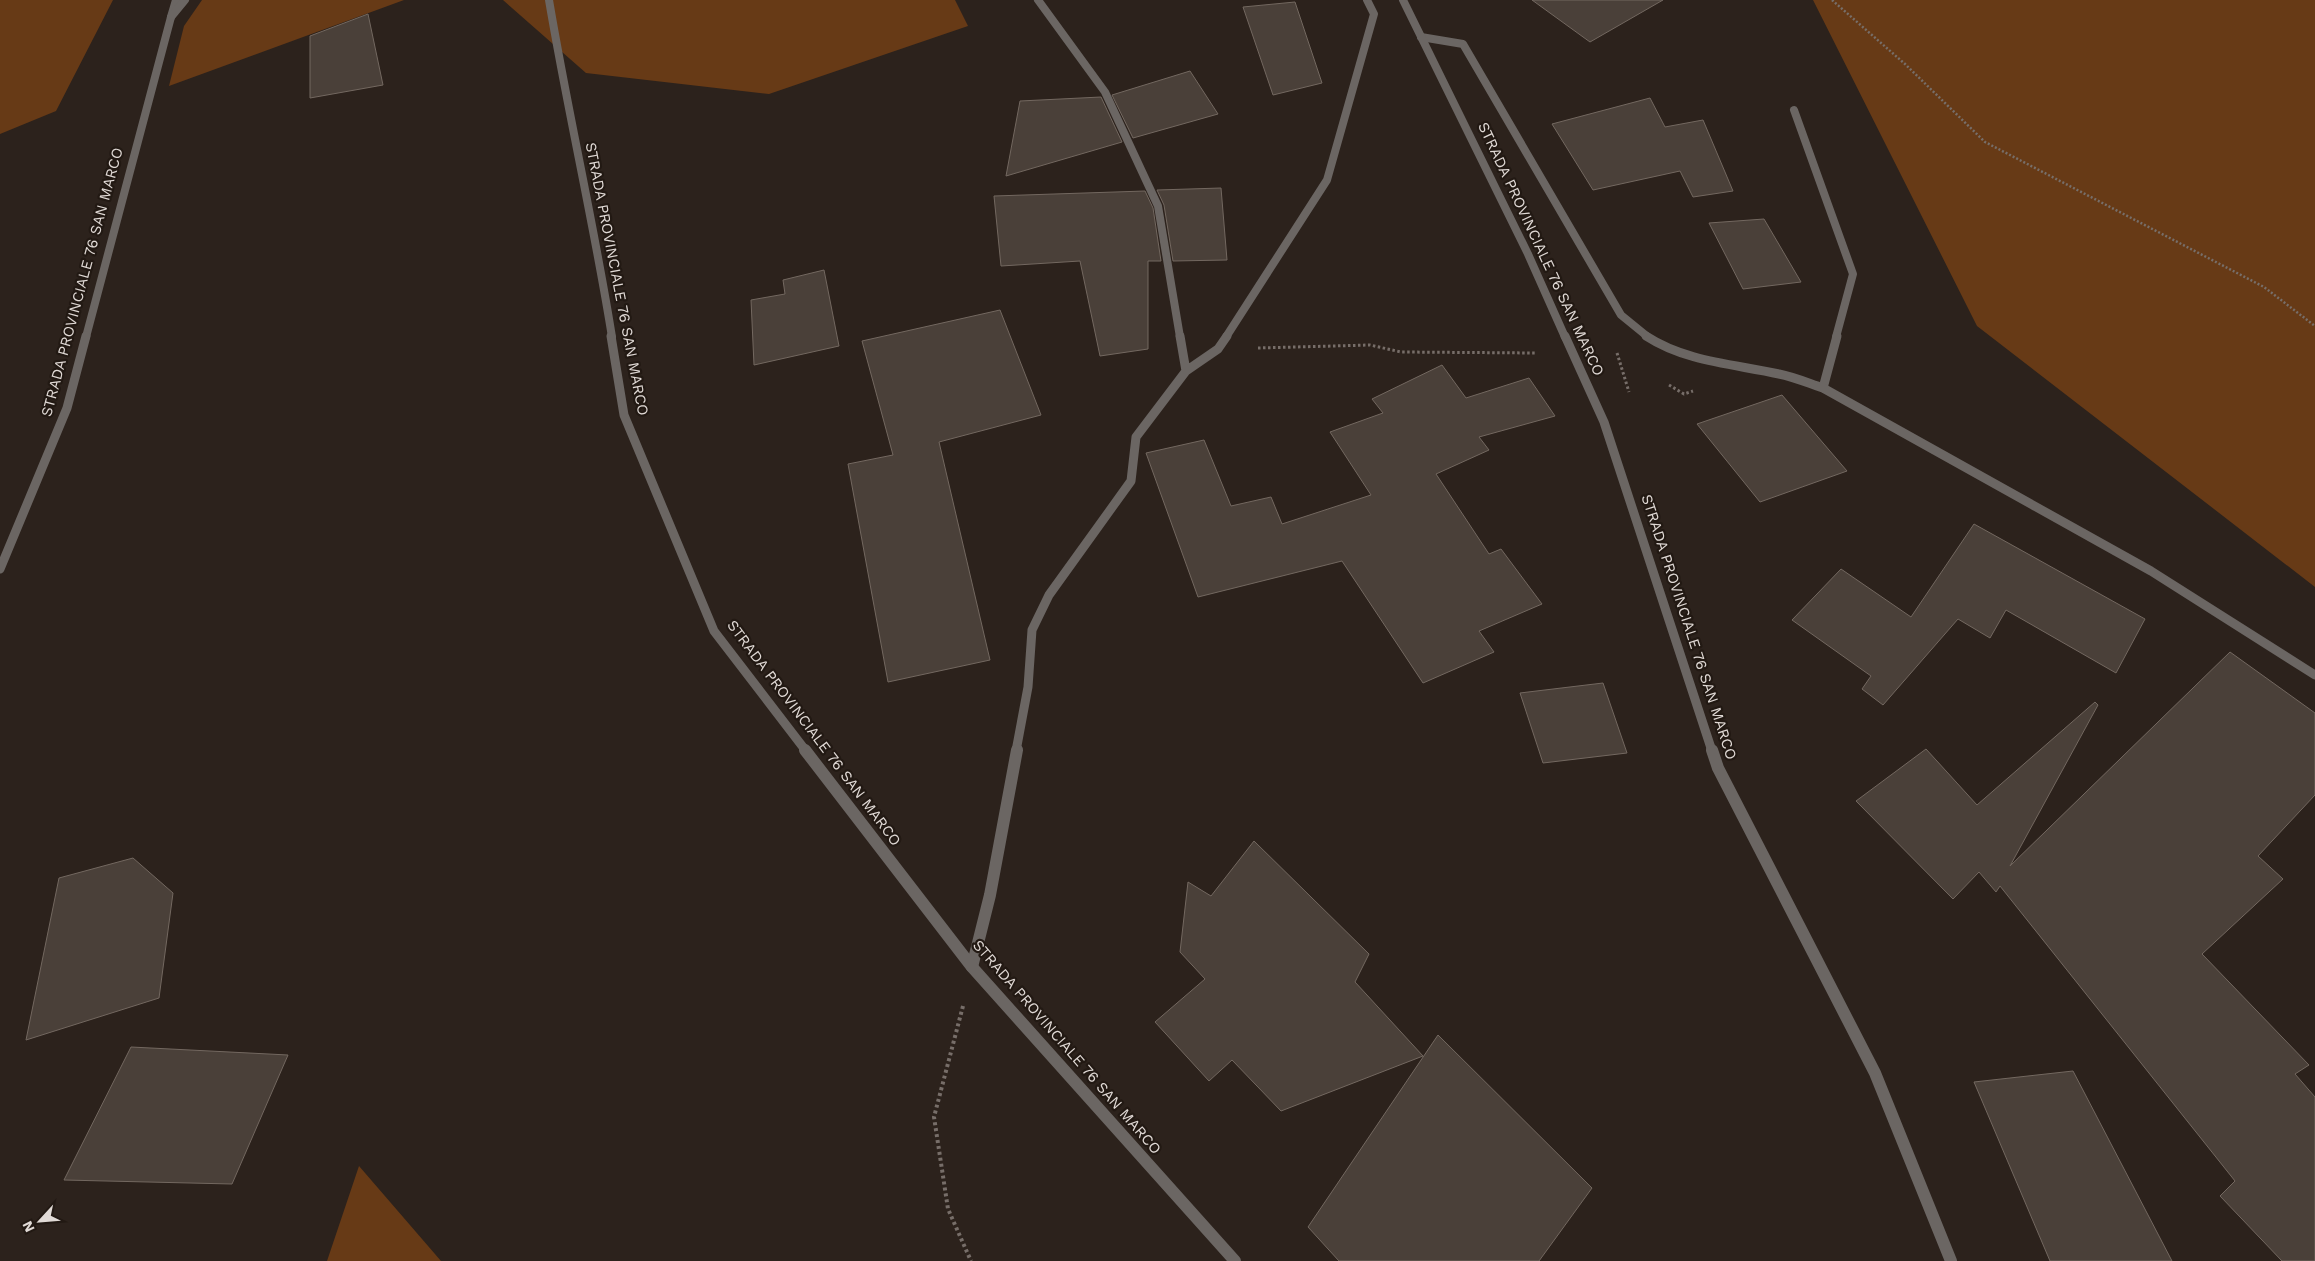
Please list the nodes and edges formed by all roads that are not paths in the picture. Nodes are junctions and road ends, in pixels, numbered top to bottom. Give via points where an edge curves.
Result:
1 (176, 0) edge
2 (185, 0) edge
3 (549, 0) edge
4 (1038, 0) edge
5 (1367, 0) edge
6 (1403, 0) edge
7 (171, 17) junction
8 (1421, 37) junction
9 (1794, 110) dead end
10 (1186, 371) junction
11 (1823, 388) junction
12 (0, 569) edge
13 (2315, 675) edge
14 (972, 967) junction
15 (1235, 1261) edge
16 (1951, 1261) edge

1 - 7 street
2 - 7 street, STRADA PROVINCIALE 76 SAN MARCO
3 - 14 street, STRADA PROVINCIALE 76 SAN MARCO via 597,244 624,415 714,631
4 - 10 street via 1105,92 1158,206
5 - 10 street via 1374,14 1326,180 1218,349
6 - 8 street, STRADA PROVINCIALE 76 SAN MARCO
7 - 12 street, STRADA PROVINCIALE 76 SAN MARCO via 67,408
8 - 11 street via 1463,44 1621,315 1643,336 1689,356 1778,374
8 - 16 street, STRADA PROVINCIALE 76 SAN MARCO via 1528,254 1604,422 1718,768 1875,1073
9 - 11 street via 1854,274
10 - 14 street via 1136,437 1131,481 1049,595 1032,630 1028,688 990,895
11 - 13 street via 2151,572
14 - 15 street, STRADA PROVINCIALE 76 SAN MARCO

